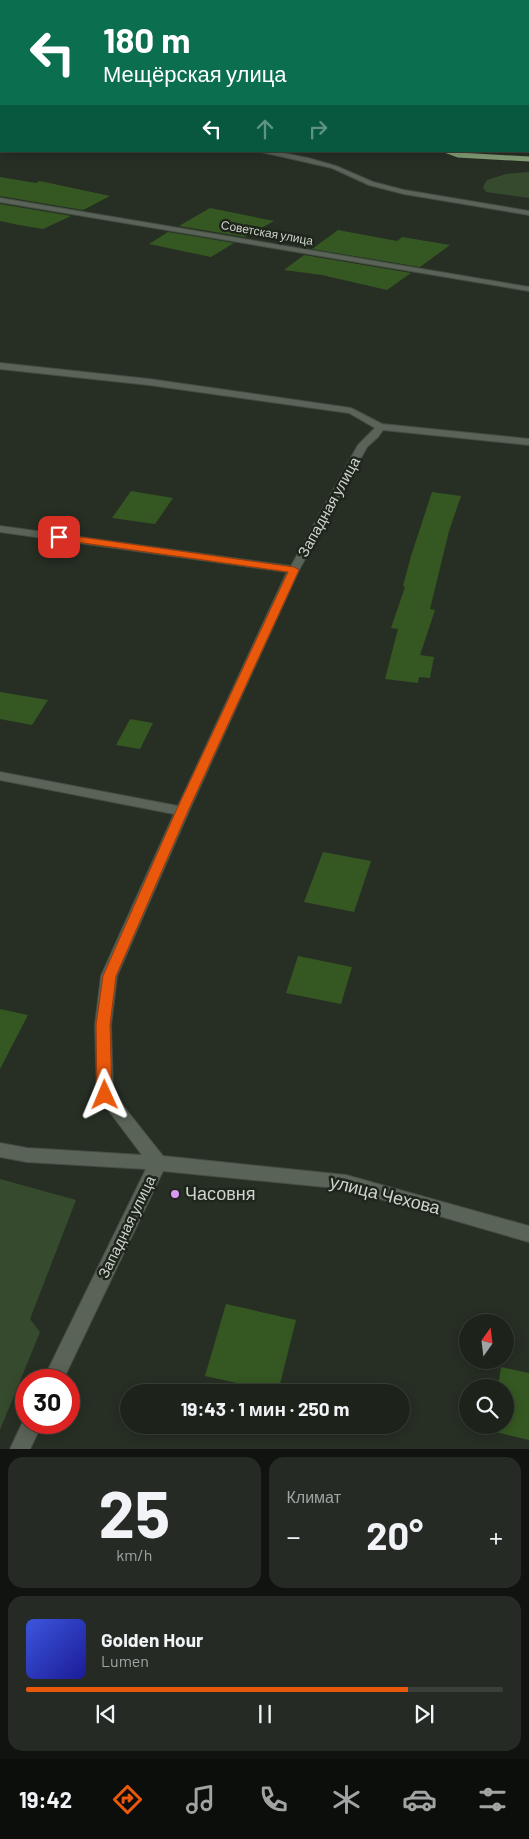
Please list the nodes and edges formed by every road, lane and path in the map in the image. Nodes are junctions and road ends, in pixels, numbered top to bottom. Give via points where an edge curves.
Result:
1 (266, 152) edge
2 (0, 200) edge
3 (529, 213) edge
4 (529, 289) edge
5 (0, 366) edge
6 (380, 427) junction
7 (529, 442) edge
8 (0, 529) edge
9 (294, 570) junction
10 (0, 776) edge
11 (182, 811) junction
12 (0, 1150) edge
13 (158, 1163) junction
14 (529, 1234) edge
15 (59, 1369) edge
16 (27, 1434) edge
17 (20, 1449) edge

1 - 3 street via 334,167 371,184 404,192
2 - 4 street, Советская улица
5 - 6 street via 149,382 351,410
6 - 7 street
6 - 9 street, Западная улица via 363,445
8 - 9 street
9 - 11 street, Западная улица
10 - 11 street
11 - 13 street, Западная улица via 109,976 103,1025 105,1095
12 - 13 street, улица Чехова via 27,1155
13 - 14 street, улица Чехова via 346,1182
13 - 15 street, Западная улица
16 - 17 street

